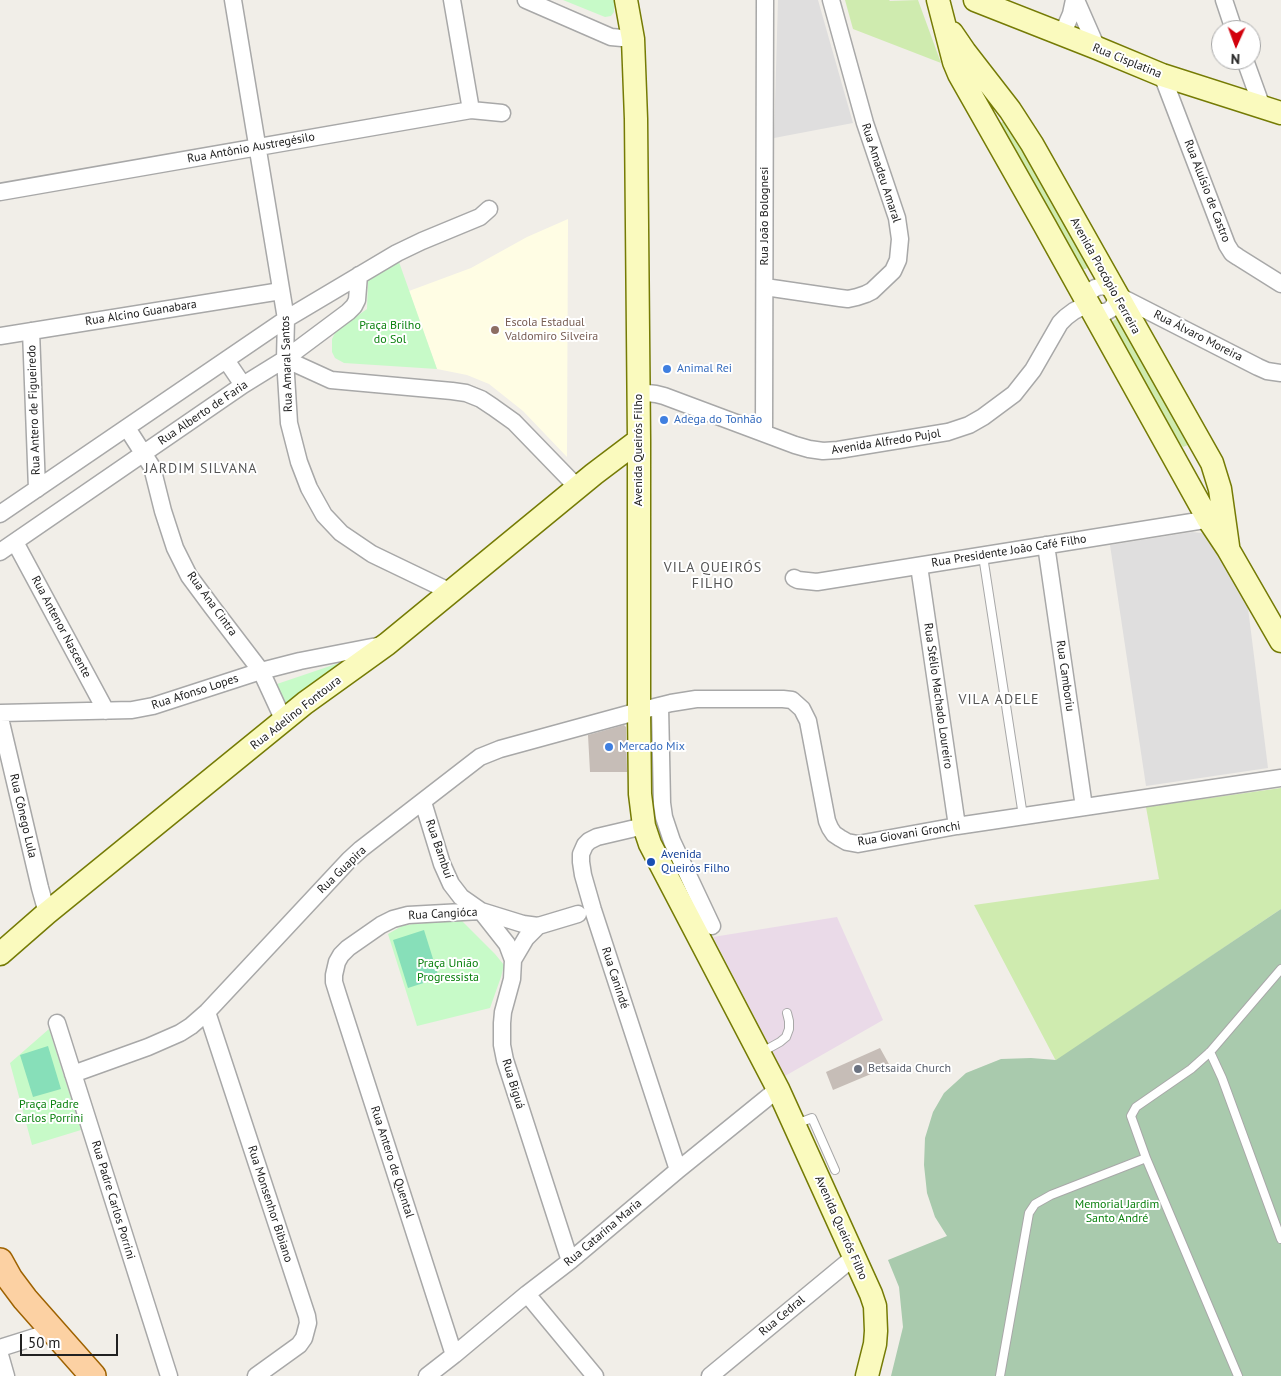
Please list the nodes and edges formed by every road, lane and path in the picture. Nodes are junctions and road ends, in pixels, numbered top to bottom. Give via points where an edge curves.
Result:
1 (233, 0) edge
2 (452, 0) edge
3 (526, 0) edge
4 (626, 0) edge
5 (642, 0) edge
6 (765, 0) edge
7 (832, 0) edge
8 (975, 0) edge
9 (1075, 0) edge
10 (1224, 0) edge
11 (940, 10) edge
12 (1231, 20) edge
13 (1062, 34) junction
14 (633, 39) junction
15 (1097, 48) junction
16 (1250, 70) edge
17 (1162, 76) junction
18 (471, 110) junction
19 (1271, 110) edge
20 (502, 114) dead end
21 (257, 147) junction
22 (0, 192) edge
23 (489, 209) dead end
24 (359, 275) junction
25 (1281, 284) edge
26 (765, 287) junction
27 (281, 291) junction
28 (1115, 294) junction
29 (1088, 304) junction
30 (286, 319) junction
31 (31, 331) junction
32 (0, 336) edge
33 (226, 360) junction
34 (286, 360) junction
35 (1281, 373) edge
36 (243, 386) junction
37 (638, 392) junction
38 (127, 428) junction
39 (764, 433) junction
40 (639, 440) junction
41 (144, 454) junction
42 (639, 474) junction
43 (586, 481) junction
44 (38, 489) junction
45 (0, 514) edge
46 (1216, 518) junction
47 (16, 542) junction
48 (1046, 545) junction
49 (0, 552) edge
50 (983, 556) junction
51 (919, 566) junction
52 (794, 578) dead end
53 (451, 592) junction
54 (1281, 642) edge
55 (387, 644) junction
56 (261, 671) junction
57 (650, 708) junction
58 (106, 711) junction
59 (0, 713) edge
60 (0, 718) edge
61 (284, 721) junction
62 (1281, 778) edge
63 (423, 802) junction
64 (1084, 807) junction
65 (1023, 816) junction
66 (644, 826) junction
67 (957, 826) junction
68 (481, 911) junction
69 (47, 913) junction
70 (578, 914) dead end
71 (538, 926) junction
72 (712, 926) dead end
73 (0, 954) edge
74 (513, 960) junction
75 (336, 968) joint
76 (1281, 969) edge
77 (207, 1012) junction
78 (787, 1013) dead end
79 (58, 1023) dead end
80 (1210, 1052) junction
81 (760, 1053) junction
82 (73, 1074) junction
83 (778, 1089) junction
84 (814, 1147) junction
85 (1146, 1158) junction
86 (678, 1170) junction
87 (835, 1170) dead end
88 (1281, 1239) edge
89 (854, 1257) junction
90 (0, 1261) edge
91 (570, 1261) junction
92 (0, 1288) edge
93 (527, 1294) junction
94 (38, 1336) junction
95 (0, 1348) edge
96 (0, 1355) edge
97 (454, 1355) junction
98 (6, 1376) edge
99 (73, 1376) edge
100 (93, 1376) edge
101 (168, 1376) edge
102 (256, 1376) edge
103 (427, 1376) edge
104 (596, 1376) edge
105 (710, 1376) edge
106 (867, 1376) edge
107 (1000, 1376) edge
108 (1238, 1376) edge

1 - 21 street, Rua Amaral Santos
2 - 18 street
3 - 14 street via 610,37
4 - 14 street, Avenida Queirós Filho
5 - 14 street, Avenida Queirós Filho
6 - 26 street, Rua João Bolognesi
7 - 26 street, Rua Amadeu Amaral via 865,123 897,218 898,260 893,271 872,291 848,299
8 - 13 street, Rua Cisplatina
9 - 13 street
9 - 15 street
10 - 12 street
11 - 28 street, Avenida Procópio Ferreira via 965,52 1032,144
11 - 29 street, Avenida Procópio Ferreira via 958,74
13 - 15 street, Rua Cisplatina
14 - 37 street, Avenida Queirós Filho
15 - 17 street, Rua Cisplatina
16 - 19 street
17 - 19 street, Rua Cisplatina
17 - 25 street, Rua Aluísio de Castro via 1226,245 1238,257
18 - 20 street, Rua Antônio Austregésilo
18 - 21 street, Rua Antônio Austregésilo
21 - 22 street, Rua Antônio Austregésilo
21 - 27 street, Rua Amaral Santos
23 - 24 street via 480,217 422,241
24 - 30 street
24 - 34 street, Rua Alberto de Faria via 354,306
26 - 39 street, Rua João Bolognesi
27 - 30 street, Rua Amaral Santos
27 - 31 street, Rua Alcino Guanabara
28 - 29 street via 1114,305 1106,312 1096,311
28 - 35 street, Rua Álvaro Moreira via 1258,367
28 - 46 street, Avenida Procópio Ferreira via 1212,463 1220,489
29 - 39 street, Avenida Alfredo Pujol via 1060,323 1033,370 1014,394 960,429 824,451 795,445
29 - 46 street, Avenida Procópio Ferreira
30 - 33 street
30 - 34 street, Rua Amaral Santos
31 - 32 street, Rua Alcino Guanabara
31 - 44 street, Rua Antero de Figueiredo
33 - 36 street
33 - 38 street
34 - 36 street, Rua Alberto de Faria
34 - 43 street via 331,380 452,391 481,399
34 - 53 street, Rua Amaral Santos via 289,423 299,462 324,515 341,533 372,554
36 - 41 street, Rua Alberto de Faria
37 - 39 street, Avenida Alfredo Pujol via 664,396
37 - 40 street, Avenida Queirós Filho
38 - 41 street, Rua Ana Cintra
38 - 44 street
40 - 42 street, Avenida Queirós Filho
40 - 43 street, Rua Adelino Fontoura
41 - 47 street, Rua Alberto de Faria
41 - 56 street, Rua Ana Cintra via 152,467 175,548 190,576
42 - 43 street via 620,472
42 - 57 street, Avenida Queirós Filho
43 - 53 street, Rua Adelino Fontoura
44 - 45 street
46 - 48 street, Rua Presidente João Café Filho
46 - 54 street, Avenida Procópio Ferreira via 1228,549
47 - 49 street, Rua Alberto de Faria
47 - 58 street, Rua Antenor Nascente
48 - 50 street, Rua Presidente João Café Filho
48 - 64 street, Rua Camboriu
50 - 51 street, Rua Presidente João Café Filho
50 - 65 lane
51 - 52 street, Rua Presidente João Café Filho via 817,582
51 - 67 street, Rua Stélio Machado Loureiro
53 - 55 street, Rua Adelino Fontoura
55 - 56 street, Rua Afonso Lopes
55 - 61 street, Rua Adelino Fontoura
56 - 58 street, Rua Afonso Lopes via 153,706
56 - 61 street, Rua Ana Cintra
57 - 63 street, Rua Guapira via 489,753
57 - 66 street, Avenida Queirós Filho via 640,794
57 - 67 street, Rua Giovani Gronchi via 696,699 792,700 806,714 827,821 834,834 858,844
57 - 72 street, Avenida Queirós Filho via 664,817
58 - 59 street, Rua Afonso Lopes
60 - 69 street, Rua Cônego Lula
61 - 69 street, Rua Adelino Fontoura
62 - 64 street, Rua Giovani Gronchi
63 - 68 street, Rua Bambuí via 451,884 461,897
63 - 77 street, Rua Guapira via 349,860
64 - 65 street, Rua Giovani Gronchi
65 - 67 street, Rua Giovani Gronchi
66 - 81 street, Avenida Queirós Filho via 650,844
66 - 86 street, Rua Canindé via 589,841 581,854 581,862 593,910
68 - 71 street, Rua Cangióca
68 - 74 street via 507,944
68 - 75 street, Rua Cangióca via 408,915 394,919 348,948
69 - 73 street, Rua Adelino Fontoura
70 - 71 street, Rua Cangióca
71 - 74 street via 526,938
74 - 91 street, Rua Biguá via 512,979 502,1017 502,1045
75 - 97 street, Rua Antero de Quental via 334,982
76 - 80 lane
77 - 82 street, Rua Guapira via 172,1036
77 - 102 street, Rua Monsenhor Bibiano via 308,1323 299,1344
78 - 81 lane via 789,1029 786,1038
79 - 82 street, Rua Padre Carlos Porrini
80 - 85 lane via 1136,1107 1131,1118
80 - 88 lane
81 - 83 street, Avenida Queirós Filho
82 - 101 street, Rua Padre Carlos Porrini
83 - 84 street, Avenida Queirós Filho via 794,1125
83 - 86 street, Rua Catarina Maria
84 - 87 lane
84 - 89 street, Avenida Queirós Filho
85 - 107 lane via 1035,1204 1029,1213
85 - 108 lane
86 - 91 street, Rua Catarina Maria
89 - 105 street, Rua Cedral
89 - 106 street, Avenida Queirós Filho via 871,1294 877,1320
90 - 100 main road via 24,1299
91 - 93 street, Rua Catarina Maria
92 - 94 main road
93 - 97 street, Rua Catarina Maria
93 - 104 street
94 - 95 street
94 - 99 main road
96 - 98 street
97 - 103 street, Rua Catarina Maria

